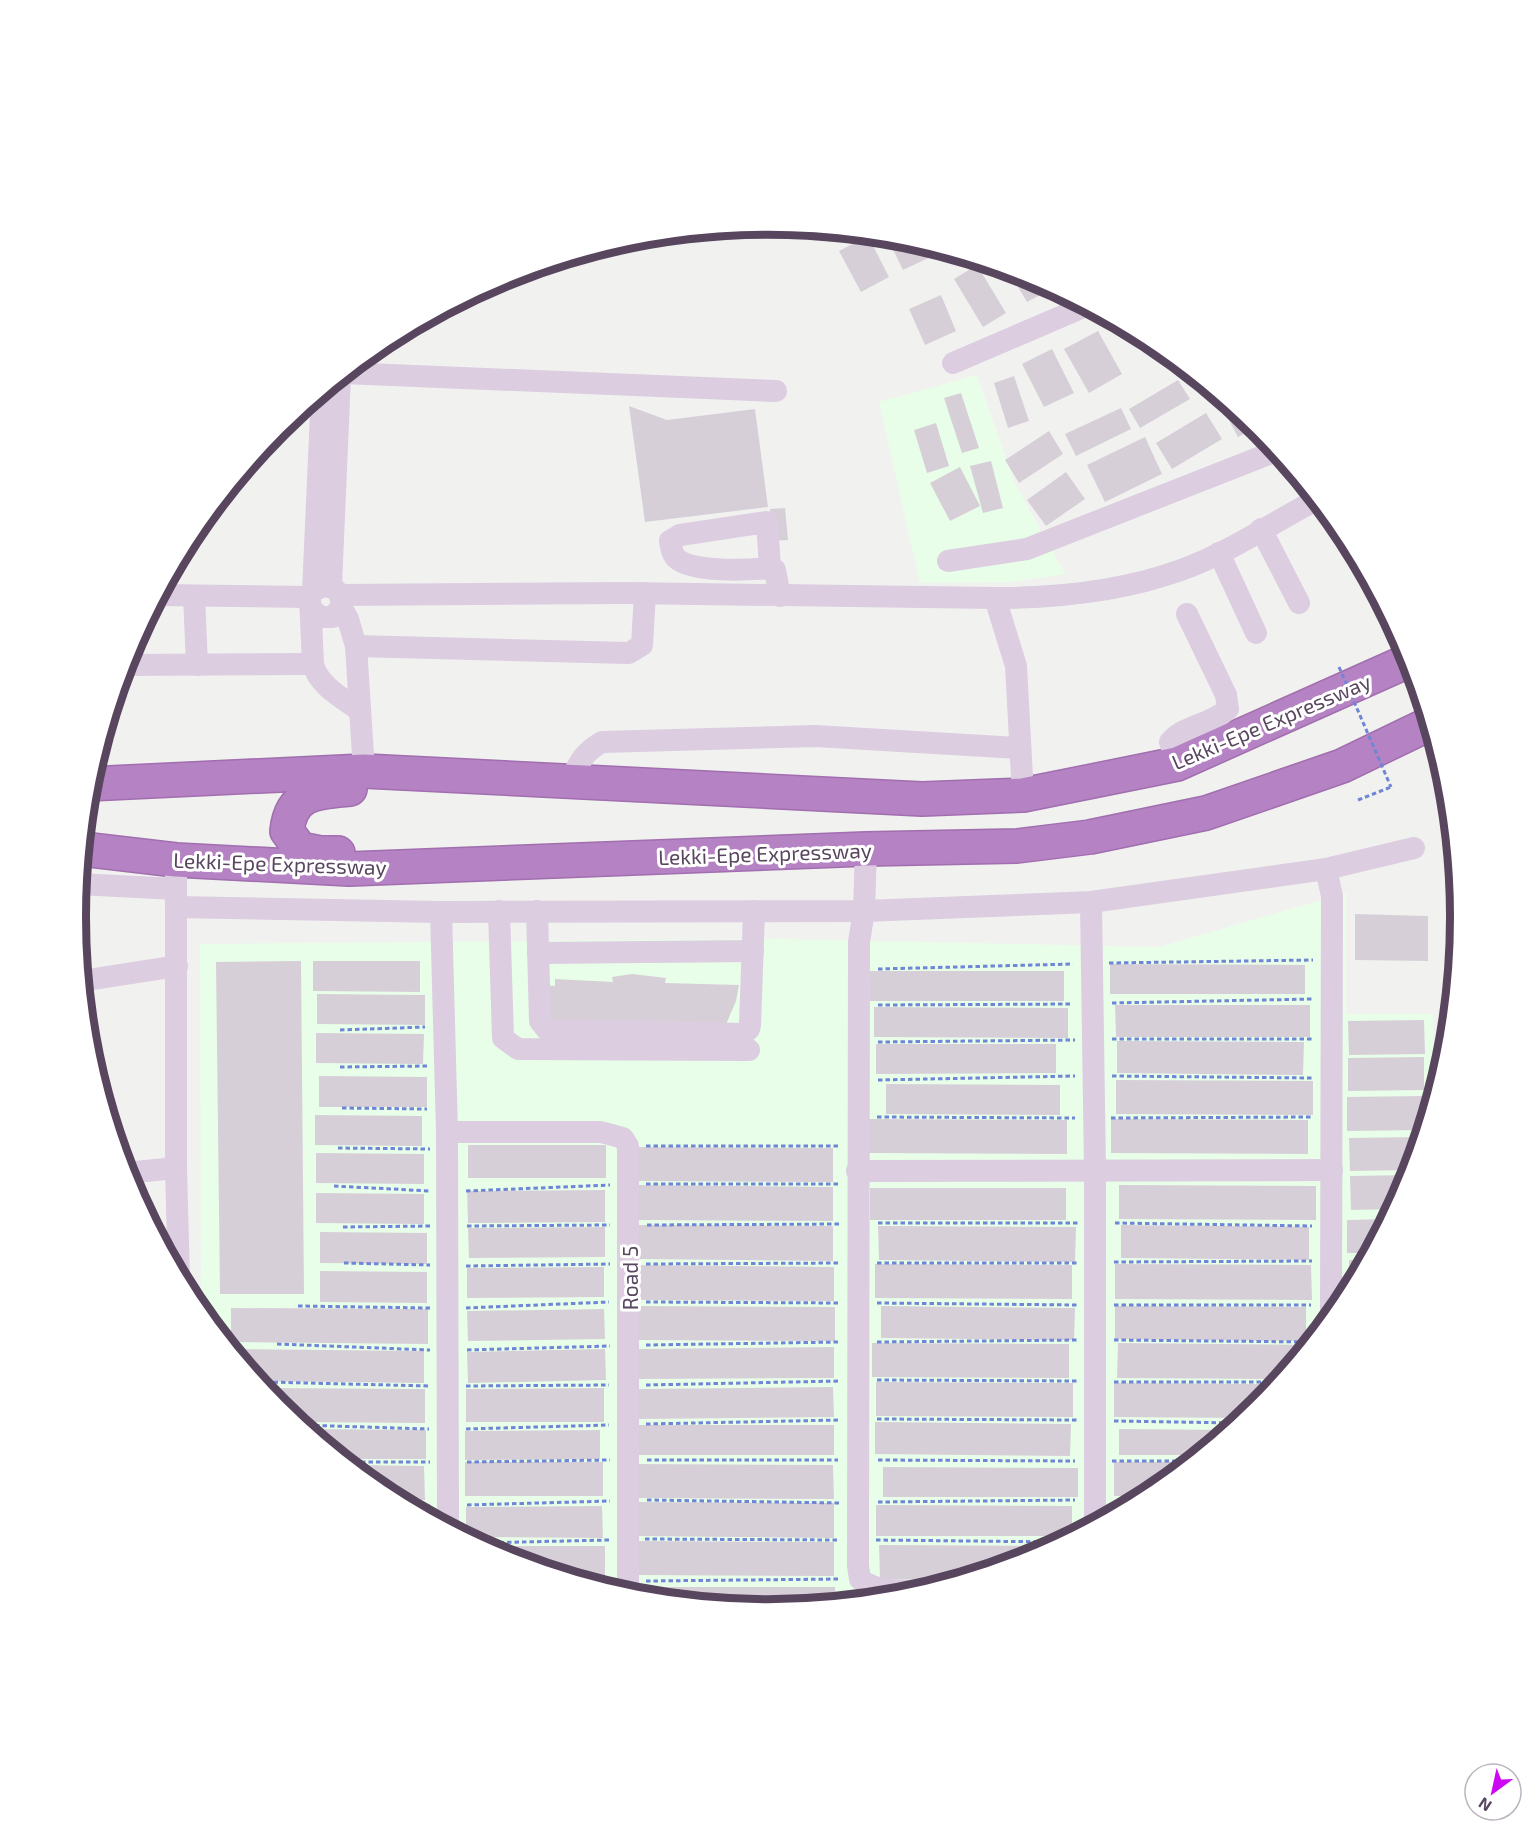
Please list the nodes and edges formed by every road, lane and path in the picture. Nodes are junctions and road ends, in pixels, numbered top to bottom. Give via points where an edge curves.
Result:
1 (1078, 310) edge
2 (953, 363) dead end
3 (354, 374) edge
4 (341, 385) edge
5 (776, 391) dead end
6 (322, 401) edge
7 (1268, 454) edge
8 (1310, 503) edge
9 (1261, 529) junction
10 (1219, 553) junction
11 (948, 561) dead end
12 (770, 568) dead end
13 (645, 593) junction
14 (166, 596) edge
15 (194, 596) junction
16 (780, 596) junction
17 (324, 598) junction
18 (995, 598) junction
19 (1299, 603) dead end
20 (1187, 614) dead end
21 (1256, 633) dead end
22 (356, 646) junction
23 (197, 664) junction
24 (313, 664) junction
25 (1401, 664) edge
26 (134, 665) edge
27 (1339, 667) dead end
28 (359, 710) junction
29 (1422, 727) edge
30 (1019, 748) junction
31 (1177, 764) junction
32 (364, 771) junction
33 (571, 781) junction
34 (99, 783) edge
35 (745, 790) junction
36 (1023, 795) junction
37 (1358, 800) dead end
38 (1414, 848) dead end
39 (866, 849) junction
40 (89, 852) edge
41 (493, 862) junction
42 (1326, 869) junction
43 (87, 884) edge
44 (176, 885) junction
45 (1091, 902) junction
46 (864, 910) junction
47 (499, 911) junction
48 (537, 911) junction
49 (754, 911) junction
50 (441, 912) junction
51 (753, 951) junction
52 (538, 953) junction
53 (177, 966) junction
54 (89, 980) edge
55 (445, 1027) junction
56 (340, 1030) dead end
57 (749, 1050) dead end
58 (444, 1066) junction
59 (340, 1067) dead end
60 (342, 1108) dead end
61 (446, 1109) junction
62 (447, 1141) junction
63 (628, 1146) junction
64 (857, 1146) junction
65 (338, 1148) dead end
66 (176, 1168) junction
67 (1332, 1170) junction
68 (1095, 1171) junction
69 (135, 1172) edge
70 (857, 1177) junction
71 (630, 1184) junction
72 (334, 1186) dead end
73 (447, 1192) junction
74 (178, 1260) edge
75 (1331, 1301) edge
76 (629, 1302) junction
77 (858, 1303) junction
78 (1095, 1305) junction
79 (298, 1306) dead end
80 (447, 1309) junction
81 (1324, 1311) edge
82 (1095, 1340) junction
83 (858, 1342) junction
84 (1301, 1342) edge
85 (277, 1344) dead end
86 (629, 1345) junction
87 (448, 1351) junction
88 (858, 1380) junction
89 (269, 1382) edge
90 (1095, 1382) junction
91 (1266, 1382) edge
92 (629, 1385) junction
93 (448, 1387) junction
94 (858, 1419) junction
95 (1095, 1420) junction
96 (1225, 1423) edge
97 (313, 1425) edge
98 (628, 1425) junction
99 (448, 1429) junction
100 (628, 1460) junction
101 (858, 1460) junction
102 (1095, 1461) junction
103 (1179, 1461) edge
104 (358, 1462) edge
105 (448, 1462) junction
106 (628, 1500) junction
107 (858, 1503) junction
108 (1100, 1512) edge
109 (448, 1517) edge
110 (628, 1539) junction
111 (858, 1540) junction
112 (497, 1542) edge
113 (1040, 1542) edge
114 (860, 1579) junction
115 (623, 1584) edge
116 (633, 1586) edge
117 (884, 1589) edge

1 - 2 street
3 - 5 street
4 - 17 street
6 - 17 street
7 - 11 street via 1027,549
8 - 9 street
9 - 10 street
9 - 19 street
10 - 18 street via 1144,581 1042,598
10 - 21 street
12 - 16 street via 775,570
13 - 16 street
13 - 17 street
13 - 22 street via 642,645 629,654
14 - 15 street
15 - 17 street
15 - 23 street
16 - 18 street
17 - 22 street via 348,619
17 - 24 street
18 - 30 street via 1016,666
20 - 31 street via 1226,694 1228,709 1218,719 1176,735 1170,742
22 - 28 street
23 - 24 street
23 - 26 street
24 - 28 street via 315,674
25 - 31 highway, Lekki-Epe Expressway
27 - 37 path, bridge via 1391,787
28 - 32 street
29 - 39 highway, Lekki-Epe Expressway via 1342,766 1295,783 1206,813 1152,825 1017,846
30 - 33 street via 815,736 602,742 578,761
30 - 36 street
31 - 36 highway, Lekki-Epe Expressway
32 - 33 highway, Lekki-Epe Expressway
32 - 34 highway, Lekki-Epe Expressway
33 - 35 highway, Lekki-Epe Expressway
35 - 36 highway, Lekki-Epe Expressway via 922,799
35 - 41 highway via 693,805 377,785 317,792 299,801 289,817 287,831 300,849 320,853 447,853
38 - 42 street
39 - 41 highway, Lekki-Epe Expressway
39 - 46 street
40 - 44 highway, Lekki-Epe Expressway
41 - 44 highway, Lekki-Epe Expressway via 349,869
42 - 45 street
42 - 67 street via 1332,896
43 - 44 street
44 - 50 street
44 - 53 street
45 - 46 street
45 - 68 street
46 - 49 street
46 - 64 street via 859,942
47 - 48 street
47 - 50 street
47 - 57 street via 503,1038 518,1049
48 - 49 street
48 - 52 street
49 - 51 street
50 - 55 street
51 - 52 street
51 - 52 street via 750,1025 743,1034 547,1030 540,1021
53 - 54 street
53 - 66 street
55 - 56 path
55 - 58 street
58 - 59 path
58 - 61 street
60 - 61 path
61 - 62 street
62 - 63 street via 601,1132 623,1138
62 - 65 path
62 - 73 street
63 - 64 path
63 - 71 street, Road 5
64 - 70 street
66 - 69 street
66 - 74 street
67 - 68 street
67 - 75 street
68 - 70 street
68 - 78 street
70 - 71 path
70 - 77 street
71 - 73 path
71 - 76 street, Road 5
72 - 73 path
73 - 80 street
76 - 77 path
76 - 80 path
76 - 86 street, Road 5
77 - 78 path
77 - 83 street
78 - 81 path
78 - 82 street
79 - 80 path
80 - 87 street
82 - 83 path
82 - 84 path
82 - 90 street
83 - 86 path
83 - 88 street
85 - 87 path
86 - 87 path
86 - 92 street, Road 5
87 - 93 street
88 - 90 path
88 - 92 path
88 - 94 street
89 - 93 path
90 - 91 path
90 - 95 street
92 - 93 path
92 - 98 street, Road 5
93 - 99 street
94 - 95 path
94 - 98 path
94 - 101 street
95 - 96 path
95 - 102 street
97 - 99 path
98 - 99 path
98 - 100 street, Road 5
99 - 105 street
100 - 101 path
100 - 105 path
100 - 106 street, Road 5
101 - 102 path
101 - 107 street
102 - 103 path
102 - 108 street
104 - 105 path
105 - 109 street
106 - 107 path
106 - 109 path
106 - 110 street, Road 5
107 - 108 path
107 - 111 street
110 - 111 path
110 - 112 path
110 - 115 street, Road 5
111 - 113 path
111 - 114 street
114 - 116 path
114 - 117 street via 869,1586

